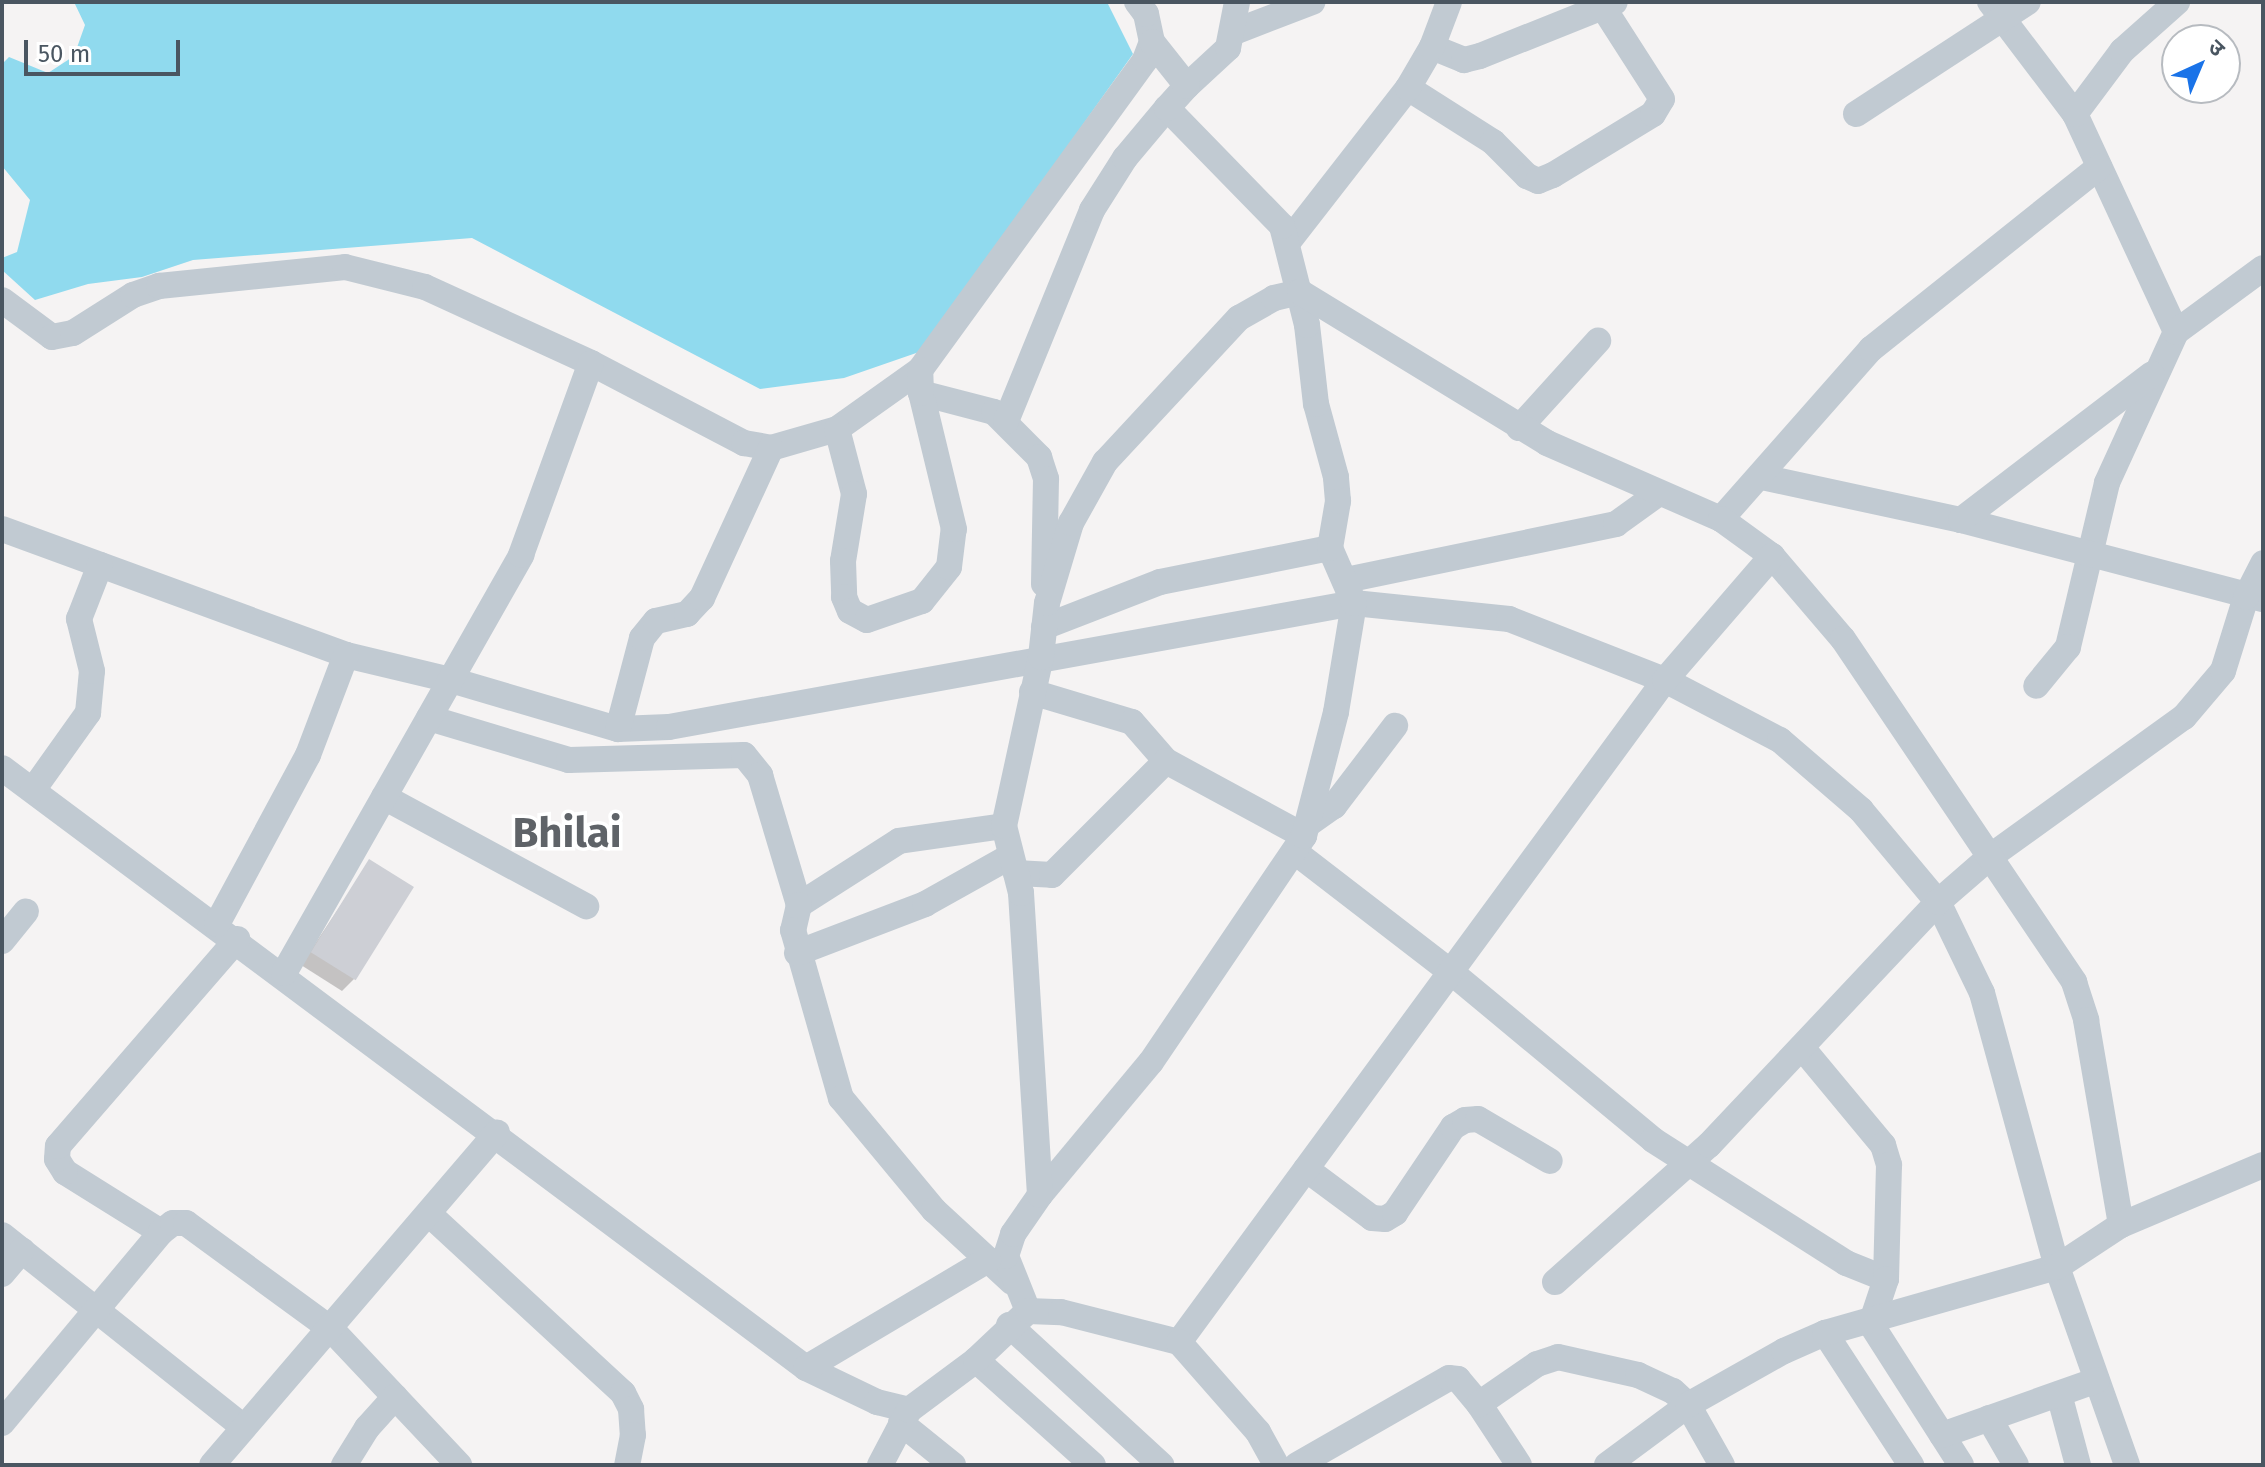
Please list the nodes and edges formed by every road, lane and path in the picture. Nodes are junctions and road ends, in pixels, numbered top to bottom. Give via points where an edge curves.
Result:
1 (1137, 2) edge
2 (1237, 2) edge
3 (1312, 2) edge
4 (1449, 2) edge
5 (2028, 2) edge
6 (2177, 2) edge
7 (1609, 4) edge
8 (1997, 11) edge
9 (1234, 32) junction
10 (1152, 42) junction
11 (1432, 47) junction
12 (1187, 86) junction
13 (1408, 88) junction
14 (1167, 108) junction
15 (1856, 114) dead end
16 (2075, 114) junction
17 (2099, 167) junction
18 (1288, 242) junction
19 (2263, 268) edge
20 (1300, 292) junction
21 (2, 300) edge
22 (2176, 332) junction
23 (1598, 341) dead end
24 (591, 363) junction
25 (2155, 372) junction
26 (920, 382) junction
27 (1006, 421) junction
28 (1519, 428) junction
29 (837, 429) junction
30 (771, 448) junction
31 (1762, 477) junction
32 (1659, 493) junction
33 (1721, 519) junction
34 (1961, 520) junction
35 (2, 529) edge
36 (1330, 548) junction
37 (2091, 555) junction
38 (1772, 556) junction
39 (2263, 563) edge
40 (100, 565) junction
41 (1350, 592) junction
42 (2254, 598) edge
43 (1046, 615) junction
44 (346, 655) junction
45 (1041, 657) junction
46 (451, 680) junction
47 (1665, 680) junction
48 (2036, 686) dead end
49 (1032, 692) junction
50 (429, 718) junction
51 (1395, 726) dead end
52 (618, 729) junction
53 (1166, 761) junction
54 (2, 768) edge
55 (33, 790) junction
56 (384, 797) junction
57 (1004, 826) junction
58 (1302, 837) junction
59 (1991, 856) junction
60 (1014, 864) junction
61 (1938, 902) junction
62 (799, 905) junction
63 (586, 906) dead end
64 (26, 911) dead end
65 (227, 932) junction
66 (2, 941) edge
67 (797, 953) junction
68 (1451, 972) junction
69 (284, 973) junction
70 (1804, 1050) junction
71 (497, 1132) junction
72 (1550, 1161) dead end
73 (1691, 1161) junction
74 (2263, 1165) edge
75 (1306, 1169) junction
76 (1040, 1195) junction
77 (429, 1214) junction
78 (2121, 1225) junction
79 (161, 1232) junction
80 (12, 1242) edge
81 (988, 1260) junction
82 (2057, 1267) junction
83 (2, 1274) edge
84 (1886, 1279) junction
85 (1012, 1282) junction
86 (1555, 1282) dead end
87 (101, 1309) junction
88 (1018, 1318) junction
89 (1871, 1324) junction
90 (331, 1329) junction
91 (1825, 1333) junction
92 (1179, 1342) junction
93 (976, 1360) junction
94 (806, 1368) junction
95 (2097, 1380) junction
96 (2059, 1394) junction
97 (395, 1397) junction
98 (1479, 1404) junction
99 (1688, 1405) junction
100 (905, 1416) junction
101 (1989, 1418) junction
102 (2, 1423) edge
103 (243, 1427) junction
104 (1942, 1435) junction
105 (223, 1461) edge
106 (344, 1465) edge
107 (459, 1465) edge
108 (627, 1465) edge
109 (880, 1465) edge
110 (953, 1465) edge
111 (1093, 1465) edge
112 (1161, 1465) edge
113 (1276, 1465) edge
114 (1297, 1465) edge
115 (1519, 1465) edge
116 (1607, 1465) edge
117 (1722, 1465) edge
118 (1911, 1465) edge
119 (1961, 1465) edge
120 (2016, 1465) edge
121 (2078, 1465) edge
122 (2127, 1465) edge

1 - 10 street via 1146,14
2 - 9 street
3 - 9 street
4 - 11 street
5 - 8 street
6 - 16 street via 2122,51
7 - 11 street via 1464,60
7 - 13 street via 1662,99 1653,114 1553,175 1538,181 1527,176 1493,142
8 - 15 street
8 - 16 street
9 - 12 street via 1222,56
10 - 12 street
10 - 26 street via 1145,60
11 - 13 street
12 - 14 street
13 - 18 street
14 - 18 street via 1273,212
14 - 27 street via 1125,158 1092,210
16 - 17 street
17 - 22 street
17 - 31 street via 1871,349
18 - 20 street
19 - 22 street
20 - 28 street
20 - 36 street via 1316,404 1336,477 1338,501
20 - 43 street via 1264,302 1239,318 1105,462 1071,523
21 - 24 street via 52,337 73,333 133,295 159,286 345,267 425,287
22 - 25 street
23 - 28 street
24 - 30 street via 744,443
24 - 46 street via 521,555
25 - 34 street
25 - 37 street via 2107,483
26 - 27 street
26 - 29 street
26 - 29 street via 954,529 949,567 922,601 867,620 850,611 844,597 843,561 854,494
27 - 43 street via 1039,457 1046,479
28 - 32 street
29 - 30 street
30 - 52 street via 702,598 687,614 656,621 642,638
31 - 33 street
31 - 34 street
32 - 33 street
32 - 41 street via 1616,524
33 - 38 street
34 - 37 street
35 - 40 street
36 - 41 street
36 - 43 street via 1160,582
37 - 42 street
37 - 48 street via 2068,647
38 - 47 street
38 - 59 street via 1843,639
39 - 42 street
40 - 44 street
40 - 55 street via 79,619 92,671 88,713
41 - 45 street
41 - 47 street via 1509,619
41 - 58 street via 1336,712
42 - 59 street via 2223,671 2184,717
43 - 45 street
44 - 46 street
44 - 65 street via 308,755
45 - 49 street
45 - 52 street via 685,725
46 - 50 street
46 - 52 street
47 - 61 street via 1780,740 1861,810
47 - 68 street
49 - 53 street via 1132,722
49 - 57 street
50 - 56 street
50 - 62 street via 569,760 744,755 760,775
51 - 58 street via 1334,806
53 - 58 street
53 - 60 street via 1052,875
54 - 55 street
55 - 65 street
56 - 63 street
56 - 69 street
57 - 60 street
57 - 62 street via 899,841
58 - 68 street
58 - 76 street via 1151,1062
59 - 61 street
59 - 78 street via 2074,982 2086,1020
60 - 67 street
60 - 76 street via 1026,947
61 - 70 street
61 - 82 street via 1982,993
62 - 67 street via 793,930
64 - 66 street
65 - 69 street
65 - 79 street via 58,1146 57,1159 65,1172
67 - 81 street via 841,1098 934,1210
68 - 73 street via 1613,1109
68 - 75 street
69 - 71 street
70 - 73 street
70 - 84 street via 1883,1145 1889,1165
71 - 77 street
71 - 94 street
72 - 75 street via 1478,1119 1465,1120 1453,1127 1405,1201 1385,1219 1372,1218
73 - 84 street via 1846,1263
73 - 86 street
74 - 78 street
75 - 92 street
76 - 85 street via 1013,1234 1006,1256
77 - 90 street
77 - 108 street via 623,1393 631,1409 633,1435
78 - 82 street
79 - 87 street
79 - 90 street via 173,1223 186,1223
80 - 83 street
80 - 87 street
81 - 85 street
81 - 94 street
82 - 89 street
82 - 95 street
84 - 89 street
85 - 88 street
87 - 102 street
87 - 103 street
88 - 92 street via 1061,1312
88 - 93 street
88 - 112 street
89 - 91 street
89 - 104 street
90 - 97 street
90 - 103 street
91 - 99 street
91 - 118 street
92 - 113 street via 1258,1432
93 - 100 street
93 - 111 street
94 - 100 street
95 - 96 street
95 - 122 street
96 - 101 street
96 - 121 street
97 - 106 street
97 - 107 street
98 - 99 street via 1537,1364 1558,1357 1638,1375 1673,1391
98 - 114 street via 1458,1379 1449,1378
98 - 115 street
99 - 116 street
99 - 117 street
100 - 109 street
100 - 110 street
101 - 104 street
101 - 120 street
103 - 105 street
104 - 119 street

